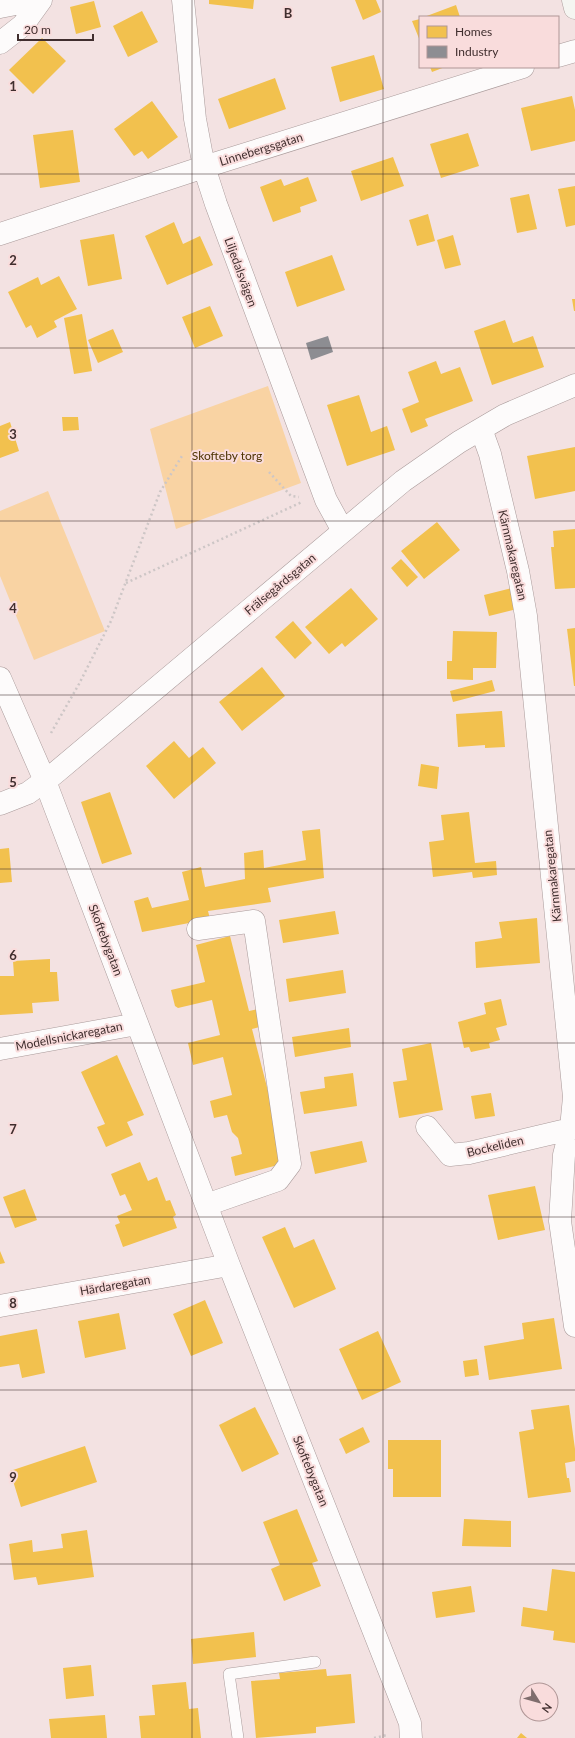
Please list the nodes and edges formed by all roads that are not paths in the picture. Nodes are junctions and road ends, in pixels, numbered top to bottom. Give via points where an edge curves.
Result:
1 (36, 0) edge
2 (41, 0) edge
3 (183, 0) edge
4 (573, 0) edge
5 (0, 7) edge
6 (575, 8) edge
7 (0, 43) edge
8 (575, 51) edge
9 (559, 56) edge
10 (520, 68) edge
11 (204, 167) junction
12 (0, 234) edge
13 (575, 385) edge
14 (481, 430) junction
15 (344, 531) junction
16 (0, 678) edge
17 (45, 781) junction
18 (0, 804) edge
19 (198, 929) dead end
20 (137, 1024) junction
21 (0, 1049) edge
22 (427, 1127) dead end
23 (573, 1128) edge
24 (206, 1205) junction
25 (229, 1264) junction
26 (0, 1306) edge
27 (575, 1326) edge
28 (315, 1662) dead end
29 (238, 1738) edge
30 (411, 1738) edge

1 - 5 street
2 - 7 street via 23,25
3 - 11 street, Liljedalsvägen via 195,118
4 - 6 street
8 - 9 street
10 - 11 street, Linnebergsgatan
11 - 12 street, Linnebergsgatan
11 - 15 street, Liljedalsvägen via 218,212 326,500
13 - 14 street, Frälsegårdsgatan via 505,415
14 - 15 street, Frälsegårdsgatan via 403,481
14 - 23 street, Kärnmakaregatan via 518,571 526,616 574,1097
15 - 17 street, Frälsegårdsgatan
16 - 17 street, Skoftebygatan
17 - 18 street, Frälsegårdsgatan via 28,793
17 - 20 street, Skoftebygatan
19 - 24 street via 254,921 290,1164 278,1180
20 - 21 street, Modellsnickaregatan
20 - 24 street, Skoftebygatan
22 - 23 street, Bockeliden via 450,1155 469,1153
23 - 27 street, Kärnmakaregatan via 564,1155 560,1221
24 - 25 street, Skoftebygatan
25 - 26 street, Härdaregatan
25 - 30 street, Skoftebygatan via 410,1723
28 - 29 lane via 229,1674

